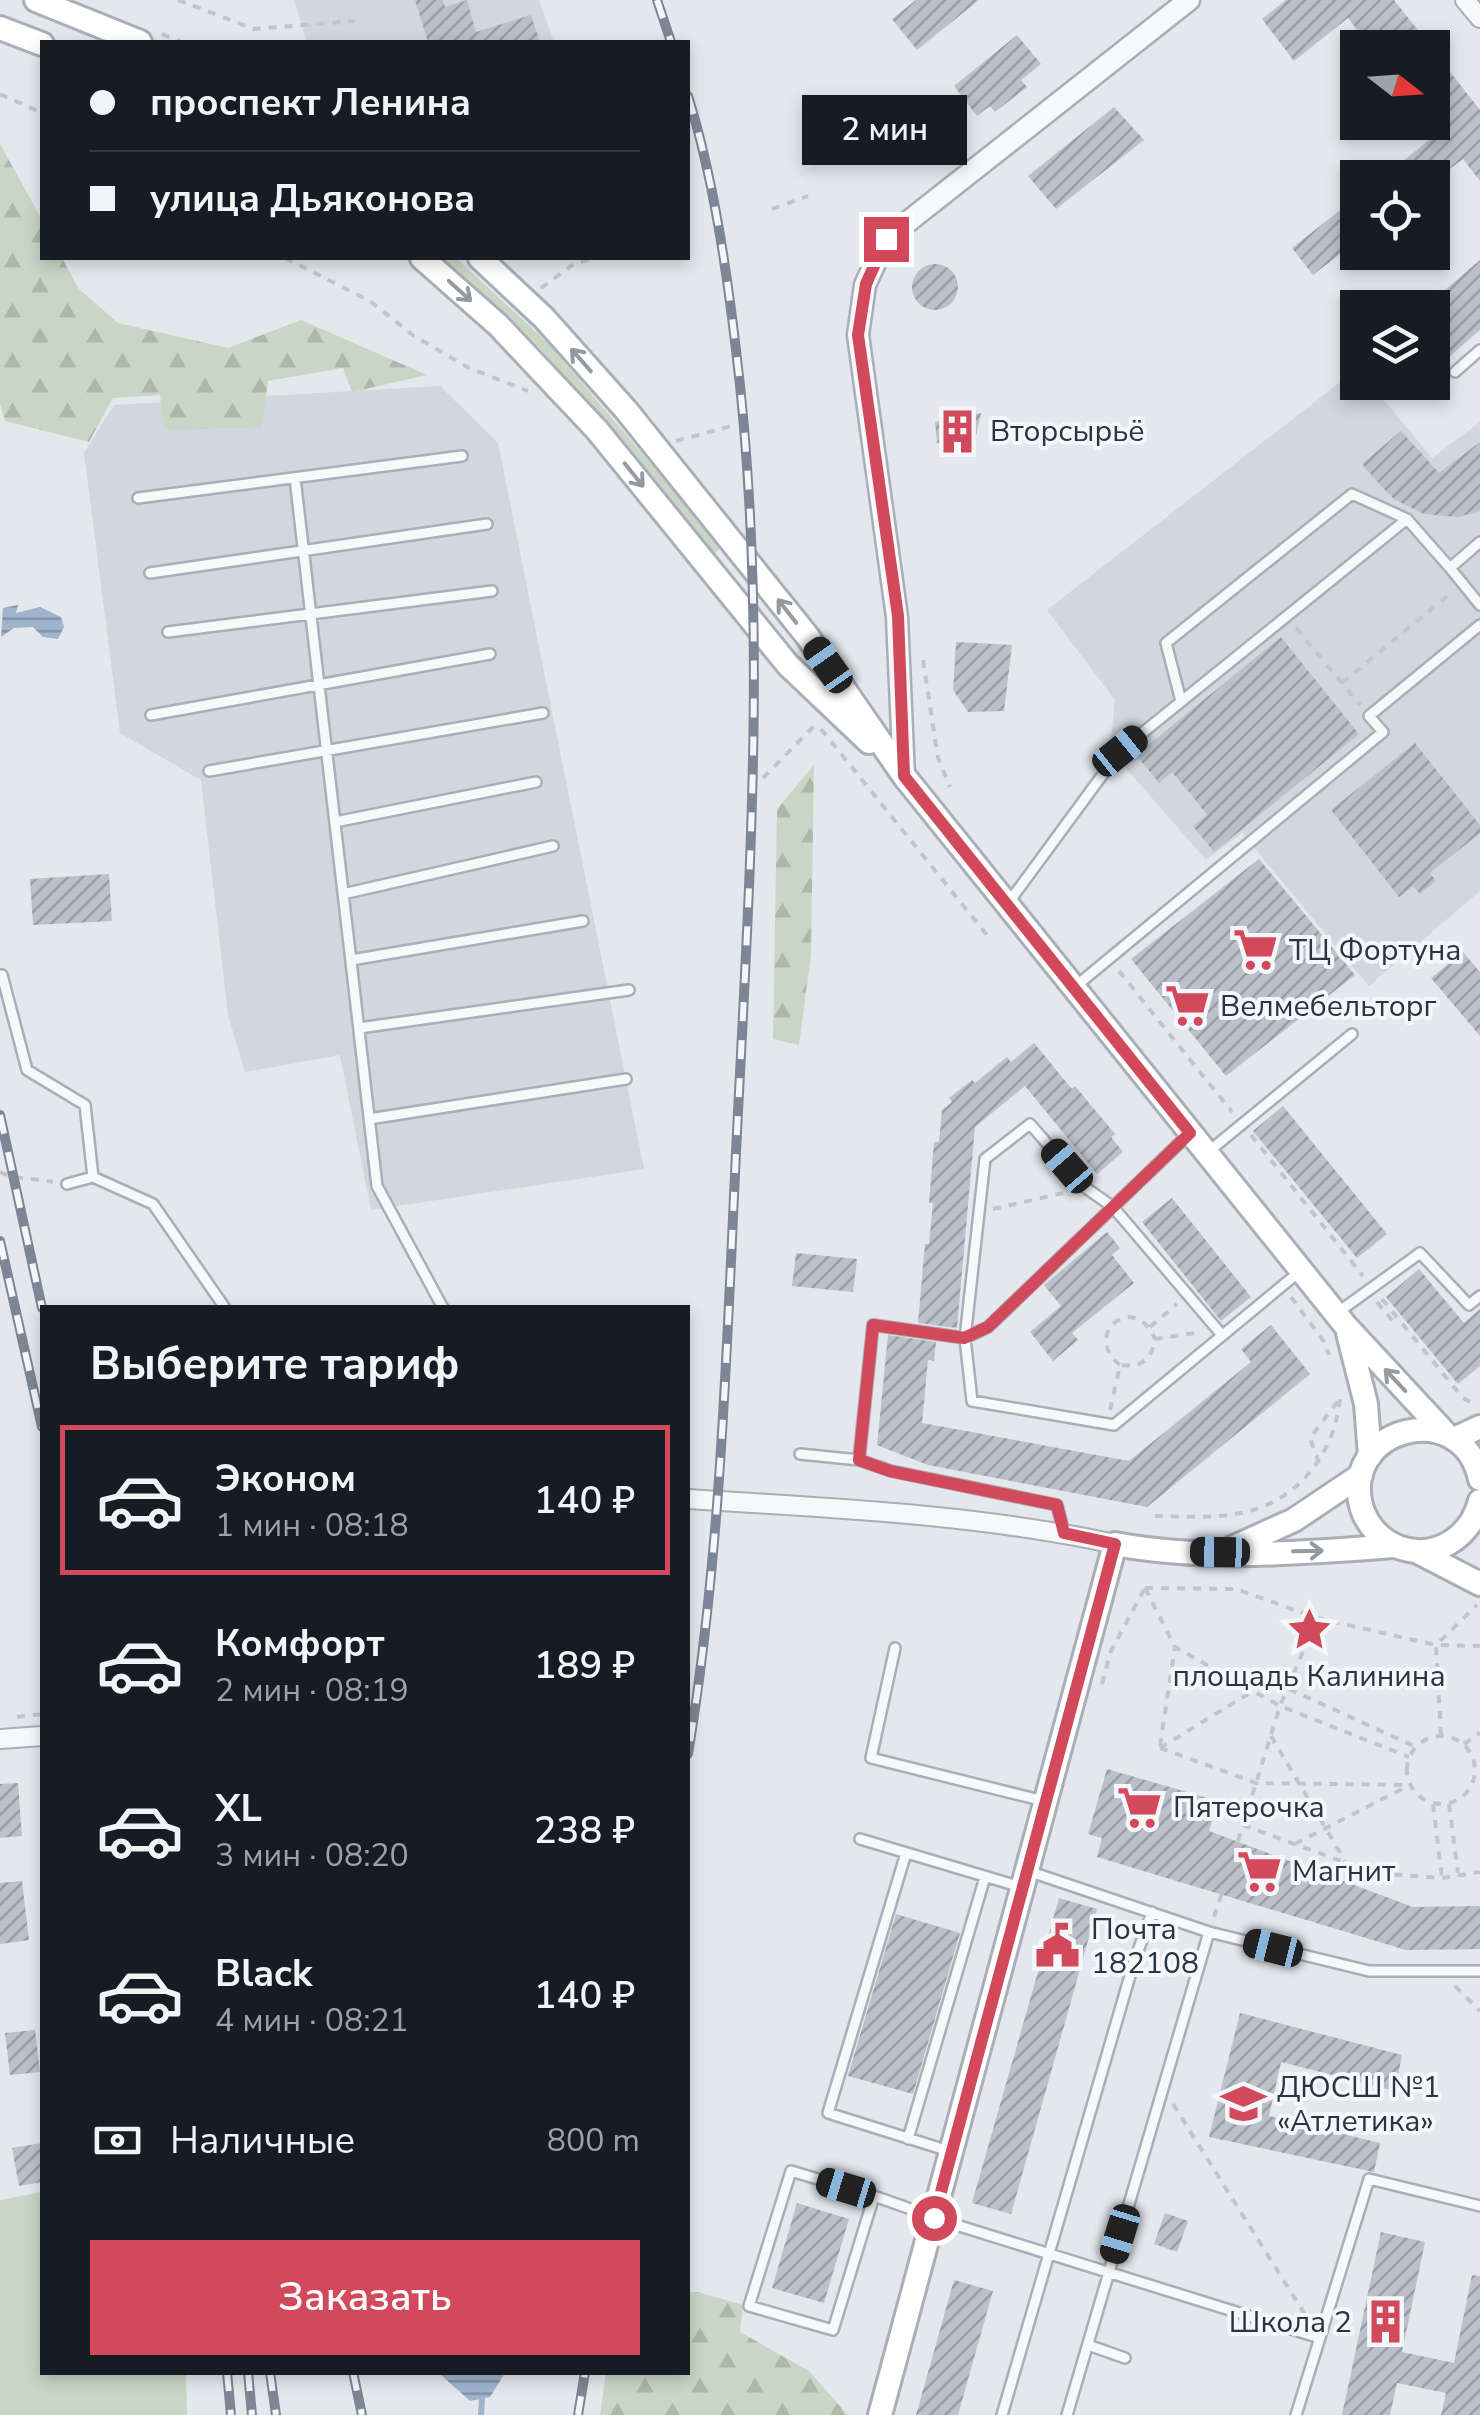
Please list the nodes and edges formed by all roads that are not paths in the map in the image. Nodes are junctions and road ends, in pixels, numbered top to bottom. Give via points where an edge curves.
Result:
1 (36, 0) edge
2 (1189, 0) edge
3 (1465, 0) edge
4 (1480, 18) edge
5 (0, 28) edge
6 (135, 40) edge
7 (40, 43) edge
8 (424, 260) edge
9 (482, 260) edge
10 (1480, 350) edge
11 (1456, 372) dead end
12 (462, 456) dead end
13 (295, 478) junction
14 (138, 498) dead end
15 (1408, 519) junction
16 (487, 524) dead end
17 (1480, 542) edge
18 (304, 553) junction
19 (1450, 568) junction
20 (150, 574) dead end
21 (492, 591) dead end
22 (1480, 606) edge
23 (311, 616) junction
24 (1480, 626) edge
25 (168, 632) dead end
26 (490, 654) dead end
27 (319, 686) junction
28 (1181, 702) junction
29 (543, 713) dead end
30 (151, 715) dead end
31 (326, 750) junction
32 (209, 771) dead end
33 (904, 776) junction
34 (536, 782) dead end
35 (335, 822) junction
36 (554, 846) dead end
37 (343, 894) junction
38 (1008, 904) junction
39 (583, 921) dead end
40 (351, 960) junction
41 (2, 975) edge
42 (1074, 987) junction
43 (629, 990) dead end
44 (359, 1028) junction
45 (1352, 1034) dead end
46 (626, 1080) dead end
47 (369, 1119) junction
48 (1190, 1133) junction
49 (1207, 1153) junction
50 (94, 1177) junction
51 (67, 1184) road end
52 (1113, 1206) junction
53 (1291, 1277) junction
54 (1480, 1296) edge
55 (223, 1305) edge
56 (441, 1305) edge
57 (1340, 1320) junction
58 (1222, 1335) junction
59 (964, 1338) junction
60 (1480, 1427) edge
61 (1450, 1437) junction
62 (800, 1454) dead end
63 (859, 1460) junction
64 (1366, 1465) junction
65 (1480, 1476) edge
66 (690, 1499) edge
67 (1480, 1501) edge
68 (1064, 1533) junction
69 (1115, 1544) junction
70 (1406, 1548) junction
71 (1220, 1552) junction
72 (1478, 1594) edge
73 (895, 1648) dead end
74 (40, 1736) edge
75 (0, 1740) edge
76 (1046, 1802) junction
77 (860, 1839) dead end
78 (906, 1852) junction
79 (986, 1877) junction
80 (1026, 1879) junction
81 (1152, 1912) junction
82 (1209, 1932) junction
83 (1480, 1971) edge
84 (908, 2140) junction
85 (952, 2152) junction
86 (874, 2196) junction
87 (1480, 2206) edge
88 (934, 2218) junction
89 (1051, 2252) junction
90 (1109, 2272) junction
91 (1320, 2338) junction
92 (1088, 2344) junction
93 (1125, 2358) dead end
94 (880, 2415) edge
95 (1002, 2415) edge
96 (1066, 2415) edge
97 (1296, 2415) edge

1 - 6 main road
2 - 33 street via 886,239 866,284 858,335 898,616
3 - 4 street
5 - 7 main road
8 -> 33 main road via 498,325 597,430 788,665
33 -> 9 main road via 808,638 626,410
10 - 11 lane
12 - 13 lane
13 - 14 lane
13 - 18 lane
15 - 19 lane
15 - 28 lane
15 - 28 lane via 1352,494 1181,630 1166,643
16 - 18 lane
17 - 19 lane
18 - 20 lane
18 - 23 lane
19 - 22 lane
21 - 23 lane
23 - 25 lane
23 - 27 lane
24 - 42 lane via 1369,716 1383,732
26 - 27 lane
27 - 30 lane
27 - 31 lane
28 - 38 lane via 1120,751
29 - 31 lane
31 - 32 lane
31 - 35 lane
33 - 38 main road
34 - 35 lane
35 - 37 lane
36 - 37 lane
37 - 40 lane
38 - 42 main road
39 - 40 lane
40 - 44 lane
41 - 50 lane via 27,1070 85,1105
42 - 48 main road
43 - 44 lane
44 - 47 lane
45 - 49 lane
46 - 47 lane
47 - 56 lane via 377,1186
48 - 49 main road
48 - 52 lane
49 - 53 main road
50 - 51 lane
50 - 55 lane via 153,1204
52 - 58 lane
52 - 59 lane via 988,1327
52 - 59 lane via 1086,1188 1030,1124 985,1159
53 - 57 main road
53 - 58 lane
54 - 57 lane via 1469,1305 1420,1253
61 -> 57 main road
57 - 64 main road via 1366,1404
58 - 59 lane via 1114,1425 972,1401
59 - 63 lane via 873,1325
60 - 61 main road
61 - 64 main road via 1404,1431 1384,1440
61 - 65 main road via 1470,1454
62 - 63 lane
63 - 68 lane via 1057,1505
64 - 70 main road via 1360,1496 1365,1516 1378,1534
64 - 71 main road via 1294,1520
66 - 68 street
67 - 70 main road via 1456,1540 1437,1549
68 - 69 street
69 - 71 main road
69 - 76 main road
71 -> 70 main road
70 - 72 main road
73 - 76 lane via 871,1758
74 - 75 street
76 - 80 main road
77 - 78 lane
78 - 79 lane
78 - 84 lane via 828,2113
79 - 80 lane
79 - 84 lane
80 - 81 lane
80 - 85 main road
81 - 82 lane
81 - 89 lane
82 - 83 lane via 1369,1971
82 - 90 lane
84 - 85 lane
85 - 88 main road
86 - 86 lane via 790,2170 749,2306 833,2330
86 - 88 lane
87 - 91 lane via 1369,2178
88 - 89 lane
88 - 94 main road
89 - 90 lane
89 - 95 lane
90 - 91 lane
90 - 92 lane
91 - 97 lane
92 - 93 lane
92 - 96 lane

